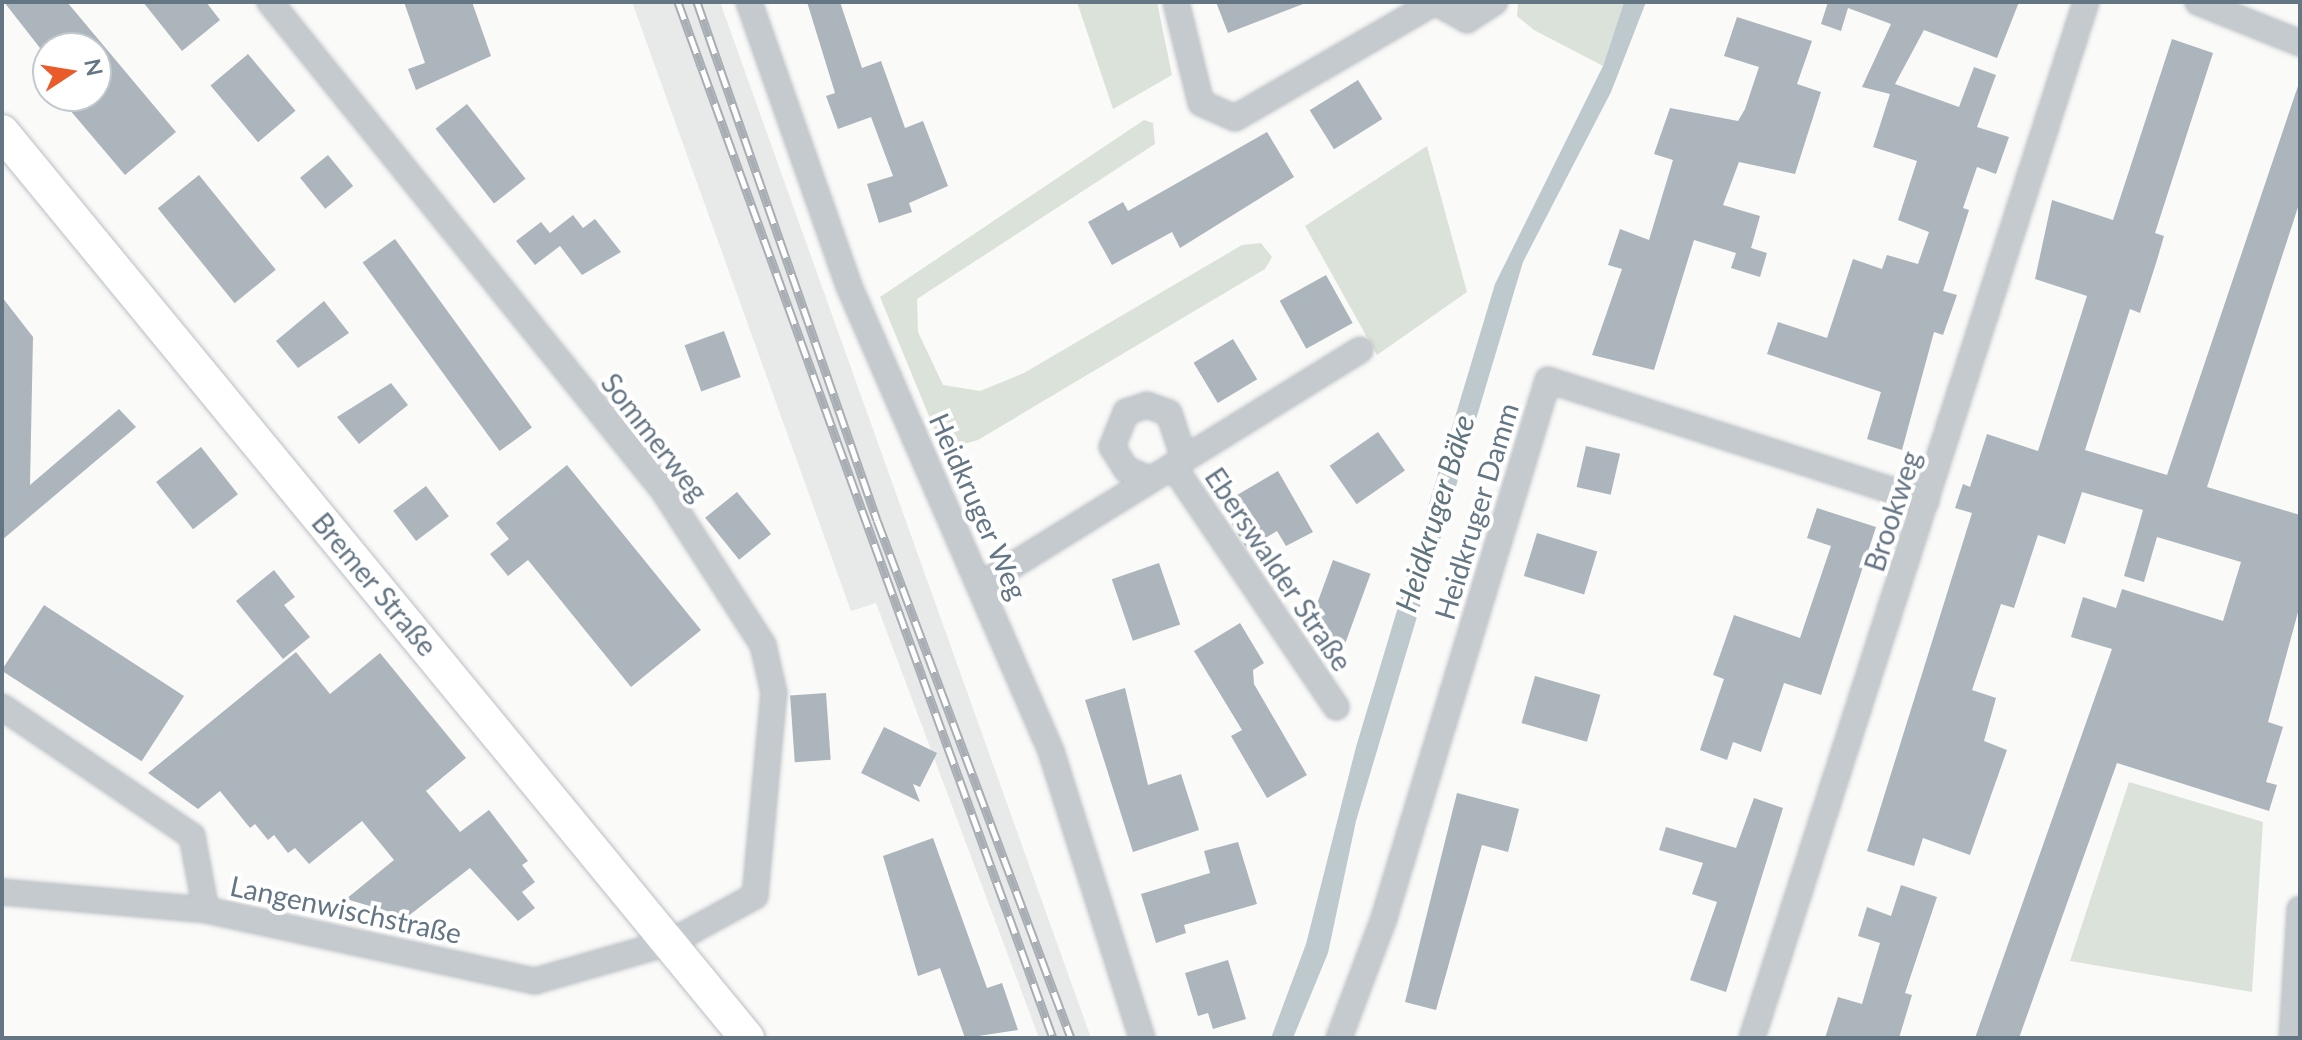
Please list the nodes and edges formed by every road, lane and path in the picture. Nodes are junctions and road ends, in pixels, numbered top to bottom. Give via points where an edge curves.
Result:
1 (270, 2) edge
2 (749, 2) edge
3 (1176, 2) edge
4 (1435, 2) edge
5 (1495, 2) edge
6 (2086, 2) edge
7 (2198, 2) edge
8 (2300, 43) edge
9 (2, 132) edge
10 (1360, 350) dead end
11 (1178, 462) junction
12 (1149, 479) junction
13 (1926, 501) junction
14 (981, 585) junction
15 (2, 707) edge
16 (1336, 707) dead end
17 (2, 892) edge
18 (2300, 909) edge
19 (206, 910) junction
20 (671, 942) junction
21 (747, 1038) edge
22 (1142, 1038) edge
23 (1339, 1038) edge
24 (1752, 1038) edge
25 (2292, 1038) edge

1 - 20 street, Sommerweg via 663,490 763,645 774,693 755,896
2 - 14 street, Heidkruger Weg via 849,286
3 - 4 street via 1201,103 1235,118
4 - 5 street via 1467,20
6 - 13 street, Brookweg
7 - 8 street
9 - 20 main road, Bremer Straße
10 - 11 street, Eberswalder Straße
11 - 12 street, Eberswalder Straße
11 - 12 street via 1169,413 1147,405 1126,412 1112,447 1126,469
11 - 16 street, Eberswalder Straße
12 - 14 street, Eberswalder Straße
13 - 23 street, Heidkruger Damm via 1548,380 1384,918
13 - 24 street, Brookweg
14 - 22 street, Heidkruger Weg via 1051,751
15 - 19 street via 192,836
17 - 19 street, Langenwischstraße
18 - 25 street
19 - 20 street, Langenwischstraße via 535,981
20 - 21 main road, Bremer Straße

